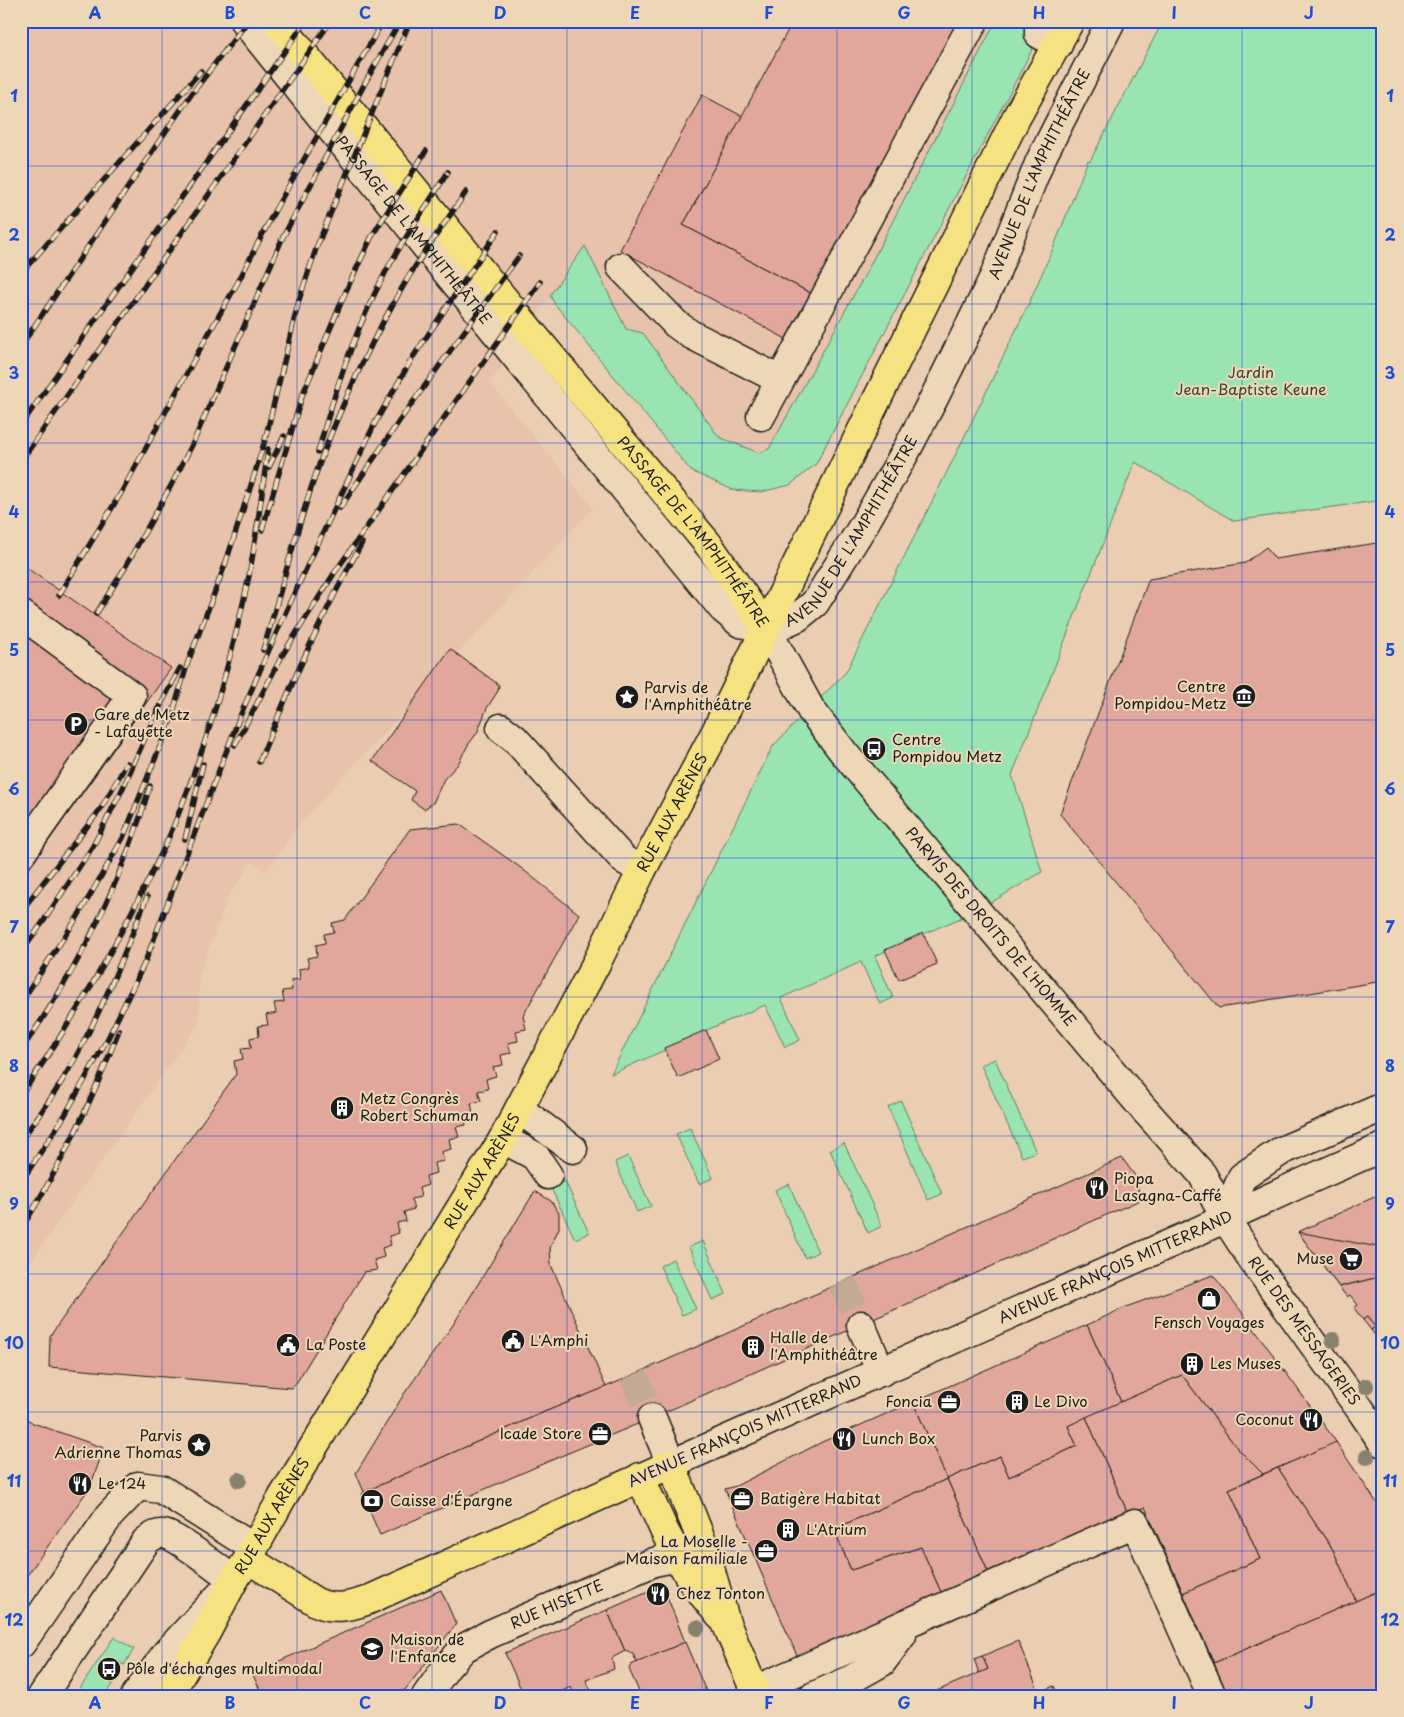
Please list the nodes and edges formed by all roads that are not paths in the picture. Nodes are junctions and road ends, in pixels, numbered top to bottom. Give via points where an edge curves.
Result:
1 (244, 21) edge
2 (277, 21) edge
3 (974, 21) edge
4 (1039, 21) edge
5 (1070, 21) edge
6 (1111, 21) edge
7 (1058, 45) junction
8 (620, 267) dead end
9 (780, 380) junction
10 (761, 416) dead end
11 (21, 614) edge
12 (766, 628) junction
13 (501, 728) dead end
14 (21, 854) edge
15 (642, 870) junction
16 (1383, 1107) edge
17 (519, 1108) junction
18 (503, 1139) junction
19 (1383, 1147) edge
20 (573, 1149) dead end
21 (548, 1175) dead end
22 (1224, 1218) junction
23 (861, 1324) tunnel mouth
24 (881, 1372) junction
25 (652, 1418) tunnel mouth
26 (1383, 1443) edge
27 (672, 1464) junction
28 (640, 1477) junction
29 (678, 1557) junction
30 (245, 1563) junction
31 (710, 1564) junction
32 (726, 1623) junction
33 (902, 1635) dead end
34 (21, 1644) edge
35 (756, 1693) edge
36 (1200, 1695) edge
37 (42, 1696) edge
38 (135, 1696) edge
39 (168, 1696) edge
40 (426, 1696) edge
41 (814, 1696) edge

1 - 12 street, PASSAGE DE L'AMPHITHÉÂTRE via 723,609 740,622
2 - 12 main road, PASSAGE DE L'AMPHITHÉÂTRE via 530,332 708,544
3 - 9 street
4 - 7 street via 1039,34
5 - 7 main road, AVENUE DE L'AMPHITHÉÂTRE
6 - 12 street, AVENUE DE L'AMPHITHÉÂTRE via 1040,161 994,277 906,451 815,603 798,617
7 - 12 main road, AVENUE DE L'AMPHITHÉÂTRE via 1016,118
8 - 9 street via 690,334
9 - 10 street
11 - 14 street via 132,696
12 - 15 main road, RUE AUX ARÈNES
12 - 22 street, PARVIS DES DROITS DE L'HOMME via 811,710 844,754 1202,1174
13 - 15 street via 515,739 624,860
15 - 17 main road, RUE AUX ARÈNES
16 - 22 street via 1281,1151 1242,1177
17 - 18 main road, RUE AUX ARÈNES
17 - 20 street
18 - 21 street via 535,1156
18 - 30 main road, RUE AUX ARÈNES
19 - 22 street, AVENUE FRANÇOIS MITTERRAND
22 - 24 street, AVENUE FRANÇOIS MITTERRAND
22 - 26 street, RUE DES MESSAGERIES
23 - 24 street
24 - 27 street, AVENUE FRANÇOIS MITTERRAND
25 - 27 street
27 - 28 main road, AVENUE FRANÇOIS MITTERRAND
27 - 31 main road
28 - 29 main road
28 - 30 main road, AVENUE FRANÇOIS MITTERRAND via 352,1606 326,1607
29 - 31 street, RUE HISETTE
29 - 32 main road via 691,1580
29 - 40 street, RUE HISETTE via 654,1562 464,1648
30 - 34 street via 161,1489 138,1486 110,1515
30 - 37 street via 164,1534 155,1535 137,1552
30 - 38 street via 167,1652
30 - 39 main road, RUE AUX ARÈNES
31 - 32 main road
32 - 35 main road
33 - 41 street via 882,1662
35 - 36 street via 1135,1523

